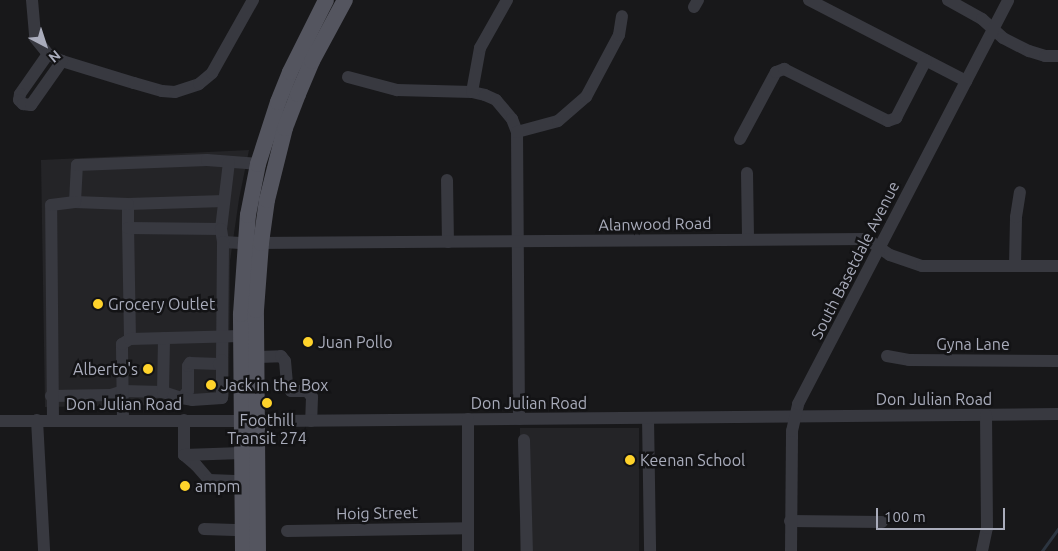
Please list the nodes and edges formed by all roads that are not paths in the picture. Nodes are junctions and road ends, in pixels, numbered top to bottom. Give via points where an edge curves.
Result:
1 (32, 0) edge
2 (253, 0) edge
3 (326, 0) edge
4 (345, 0) edge
5 (507, 0) edge
6 (809, 0) edge
7 (948, 0) edge
8 (1008, 0) edge
9 (622, 16) dead end
10 (993, 29) junction
11 (48, 54) junction
12 (1058, 56) edge
13 (926, 60) junction
14 (62, 61) junction
15 (348, 78) dead end
16 (966, 81) junction
17 (472, 92) junction
18 (517, 132) junction
19 (740, 139) dead end
20 (228, 162) junction
21 (258, 164) junction
22 (747, 173) dead end
23 (446, 180) dead end
24 (1020, 192) dead end
25 (75, 202) junction
26 (224, 202) junction
27 (128, 204) junction
28 (128, 228) junction
29 (221, 229) junction
30 (748, 239) junction
31 (222, 242) junction
32 (448, 242) junction
33 (519, 242) junction
34 (253, 243) junction
35 (881, 247) junction
36 (1015, 266) junction
37 (1058, 266) edge
38 (242, 336) junction
39 (222, 337) junction
40 (164, 338) junction
41 (130, 339) junction
42 (887, 356) dead end
43 (258, 357) junction
44 (222, 360) junction
45 (1058, 361) edge
46 (123, 392) junction
47 (163, 392) junction
48 (51, 396) junction
49 (182, 398) junction
50 (1058, 414) edge
51 (986, 415) junction
52 (794, 416) junction
53 (648, 418) junction
54 (468, 419) junction
55 (519, 419) junction
56 (37, 420) junction
57 (53, 420) junction
58 (124, 420) junction
59 (184, 420) junction
60 (250, 420) junction
61 (0, 421) edge
62 (311, 421) junction
63 (524, 440) dead end
64 (242, 453) junction
65 (184, 455) junction
66 (242, 481) junction
67 (790, 521) junction
68 (882, 522) dead end
69 (468, 528) junction
70 (204, 530) dead end
71 (242, 530) junction
72 (287, 531) dead end
73 (44, 551) edge
74 (243, 551) edge
75 (258, 551) edge
76 (468, 551) edge
77 (526, 551) edge
78 (650, 551) edge
79 (791, 551) edge
80 (982, 551) edge

1 - 11 street via 35,38
2 - 14 street via 212,73 186,90 162,91
3 - 21 main road via 290,72
4 - 34 main road via 312,61 285,128
5 - 17 street via 480,48
6 - 13 street
7 - 10 street
8 - 10 street, South Basetdale Avenue
9 - 18 street via 619,35 586,97 558,121
10 - 12 street via 1029,51
10 - 16 street, South Basetdale Avenue
11 - 14 street
11 - 14 street via 20,94 19,100 23,104 31,105
13 - 16 street
13 - 19 street via 896,118 888,121 784,69 776,72
15 - 17 street via 397,90
16 - 35 street, South Basetdale Avenue
17 - 18 street via 496,100 512,119
18 - 33 street
20 - 21 street
20 - 25 street via 77,165
20 - 26 street
21 - 34 main road
22 - 30 street
23 - 32 street
24 - 36 street
25 - 27 street
25 - 48 street via 51,206
26 - 27 street
26 - 29 street
27 - 28 street
28 - 29 street
28 - 41 street
29 - 31 street
30 - 33 street, Alanwood Road
30 - 35 street, Alanwood Road via 867,239
31 - 34 street, Alanwood Road
31 - 39 street
32 - 33 street, Alanwood Road
32 - 34 street, Alanwood Road
33 - 55 street
34 - 38 main road
34 - 43 main road
35 - 36 street, Alanwood Road via 890,255 922,266
35 - 52 street, South Basetdale Avenue
36 - 37 street, Alanwood Road
38 - 39 street
38 - 60 main road
39 - 40 street
39 - 44 street
40 - 41 street
40 - 47 street
41 - 46 street via 122,344
42 - 45 street, Gyna Lane via 910,360
43 - 60 main road
43 - 62 street via 281,356 285,361 287,386 291,391 307,391 312,397
44 - 49 street via 219,364 190,363 188,391
44 - 49 street via 222,398
46 - 47 street
46 - 48 street
46 - 58 street
47 - 49 street
48 - 57 street
50 - 51 street, Don Julian Road
51 - 52 street, Don Julian Road
51 - 80 street via 987,528
52 - 53 street, Don Julian Road
52 - 67 street, South Basetdale Avenue
53 - 55 street, Don Julian Road
53 - 78 street
54 - 55 street, Don Julian Road
54 - 62 street, Don Julian Road
54 - 69 street
56 - 57 street, Don Julian Road
56 - 61 street, Don Julian Road
56 - 73 street
57 - 58 street, Don Julian Road
58 - 59 street, Don Julian Road
59 - 60 street, Don Julian Road
59 - 65 street
60 - 62 street, Don Julian Road
60 - 64 main road
60 - 75 main road
63 - 77 street
64 - 65 street
64 - 66 main road
65 - 66 street via 209,480
66 - 71 main road
67 - 68 street
67 - 79 street, South Basetdale Avenue
69 - 72 street, Hoig Street
69 - 76 street
70 - 71 street
71 - 74 main road

